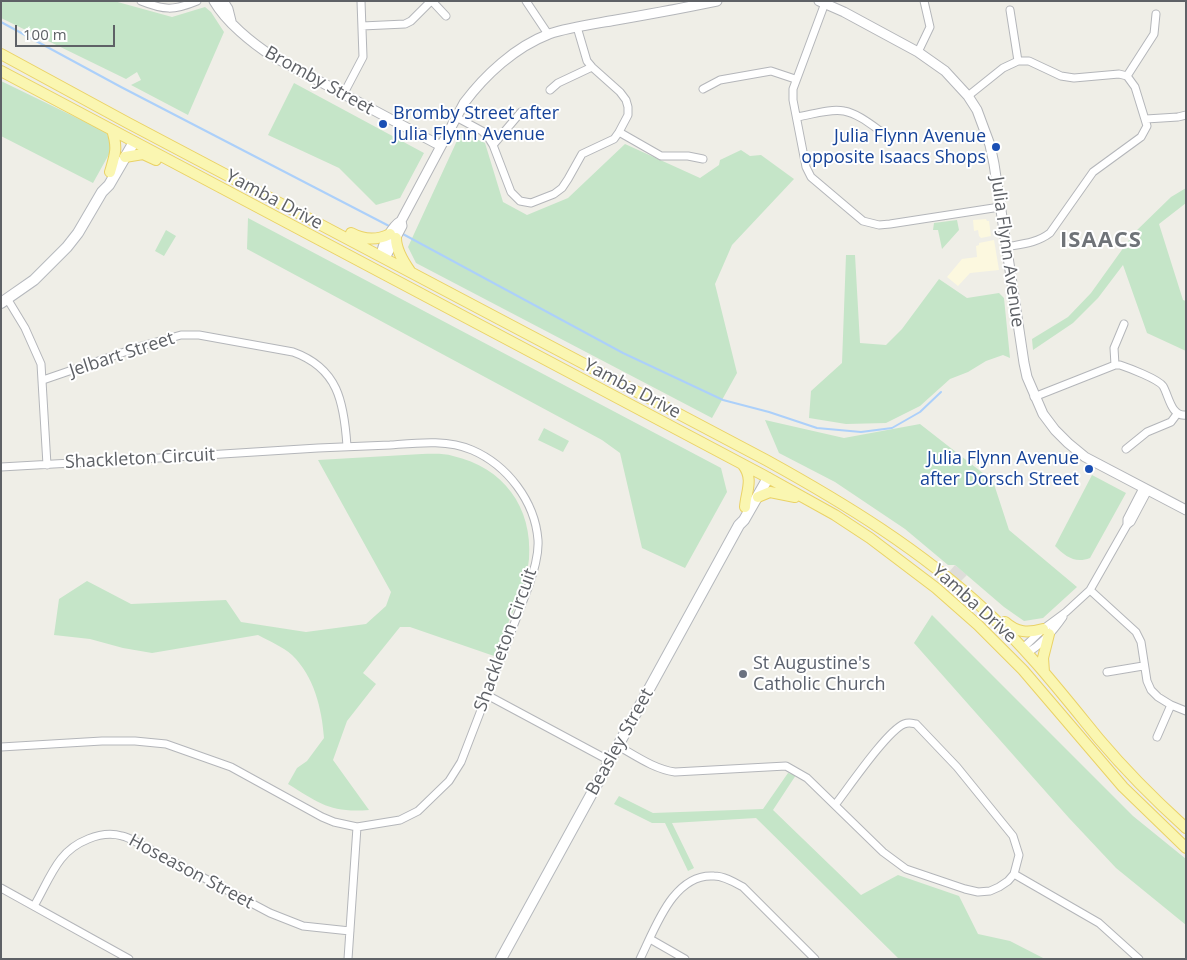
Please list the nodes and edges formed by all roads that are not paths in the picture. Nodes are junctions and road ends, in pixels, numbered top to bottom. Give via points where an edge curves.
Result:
1 (141, 1) edge
2 (197, 1) edge
3 (214, 1) edge
4 (361, 1) edge
5 (432, 1) edge
6 (526, 1) edge
7 (717, 1) edge
8 (924, 1) edge
9 (822, 2) edge
10 (224, 8) edge
11 (1010, 10) dead end
12 (1156, 14) dead end
13 (446, 16) dead end
14 (362, 26) junction
15 (577, 27) junction
16 (548, 34) junction
17 (918, 52) junction
18 (1, 54) edge
19 (1018, 61) junction
20 (592, 67) junction
21 (1, 71) edge
22 (1127, 76) junction
23 (795, 79) junction
24 (702, 89) dead end
25 (550, 90) dead end
26 (343, 95) junction
27 (968, 96) junction
28 (521, 112) dead end
29 (1186, 115) edge
30 (456, 117) junction
31 (796, 117) junction
32 (1146, 118) junction
33 (137, 128) junction
34 (112, 130) junction
35 (619, 132) junction
36 (889, 137) dead end
37 (131, 140) junction
38 (493, 145) junction
39 (440, 146) junction
40 (125, 157) junction
41 (703, 159) dead end
42 (177, 164) junction
43 (110, 172) junction
44 (102, 192) junction
45 (1000, 207) junction
46 (333, 230) junction
47 (393, 236) junction
48 (1006, 247) junction
49 (382, 258) junction
50 (363, 263) junction
51 (410, 271) junction
52 (422, 294) junction
53 (4, 301) edge
54 (1124, 324) dead end
55 (1115, 365) junction
56 (43, 380) junction
57 (1034, 397) junction
58 (1177, 414) junction
59 (1186, 415) edge
60 (347, 446) junction
61 (1126, 450) dead end
62 (773, 464) junction
63 (47, 465) junction
64 (742, 465) junction
65 (1, 467) edge
66 (765, 477) junction
67 (1146, 489) junction
68 (758, 497) junction
69 (810, 501) junction
70 (745, 507) junction
71 (1186, 510) edge
72 (739, 525) junction
73 (1091, 588) junction
74 (987, 612) junction
75 (1046, 631) junction
76 (1025, 651) junction
77 (1014, 661) junction
78 (1143, 666) junction
79 (1044, 672) junction
80 (1107, 672) dead end
81 (487, 695) junction
82 (1171, 706) junction
83 (1186, 711) edge
84 (1157, 737) dead end
85 (618, 746) junction
86 (1, 747) edge
87 (610, 761) junction
88 (835, 805) junction
89 (357, 827) junction
90 (1186, 828) edge
91 (1186, 848) edge
92 (1014, 874) junction
93 (1, 888) edge
94 (34, 906) junction
95 (350, 931) junction
96 (650, 939) junction
97 (129, 959) edge
98 (348, 959) edge
99 (502, 959) edge
100 (640, 959) edge
101 (685, 959) edge
102 (815, 959) edge
103 (1139, 959) edge

1 - 2 street via 172,9
3 - 10 street, Bromby Street
4 - 14 street
5 - 13 street
5 - 14 street via 405,24
6 - 16 street
7 - 15 street
8 - 17 street via 930,27
9 - 17 street, Julia Flynn Avenue
9 - 23 street
10 - 26 street, Bromby Street via 232,22 253,44
11 - 19 street
12 - 22 street via 1154,34
14 - 26 street via 362,57
15 - 16 street
15 - 20 street via 587,61
16 - 30 street via 491,72 476,87
17 - 27 street, Julia Flynn Avenue via 944,71
18 - 33 main road, Yamba Drive
19 - 22 street via 1029,61 1061,76 1074,78
19 - 27 street via 1003,68
20 - 25 street
20 - 35 street via 626,100 628,116
21 - 34 main road, Yamba Drive
22 - 32 street via 1135,87
23 - 24 street via 770,71 720,80
23 - 31 street
26 - 39 street, Bromby Street
27 - 45 street, Julia Flynn Avenue via 990,145
28 - 38 street
29 - 32 street
30 - 38 street via 482,131
30 - 39 street
31 - 36 street via 845,111
31 - 45 street via 811,177 863,221 882,224
32 - 48 street via 1147,126 1141,137 1092,172 1050,233 1034,242
33 - 37 main road
33 - 46 main road, Yamba Drive
34 - 37 main road, Yamba Drive
34 - 43 main road via 116,153
35 - 38 street via 614,139 582,154 562,188 531,203 520,200 511,192
35 - 41 street via 661,156
37 - 40 main road
37 - 42 main road, Yamba Drive
37 - 43 main road
39 - 47 street via 401,221 402,226
40 - 42 main road via 143,154 163,163
40 - 44 main road
42 - 50 main road, Yamba Drive
43 - 44 main road
44 - 53 main road via 67,247 34,280
45 - 48 street, Julia Flynn Avenue
46 - 47 main road via 371,240
46 - 49 main road, Yamba Drive
47 - 49 street via 383,248
47 - 51 main road
48 - 57 street, Julia Flynn Avenue via 1018,331
49 - 50 main road via 374,263
49 - 51 main road, Yamba Drive
49 - 52 main road via 386,269
50 - 52 main road, Yamba Drive
51 - 62 main road, Yamba Drive
52 - 64 main road, Yamba Drive
53 - 56 street via 37,353
54 - 55 street via 1114,348
55 - 57 street
55 - 58 street via 1160,383
56 - 60 street, Jelbart Street via 181,336 200,335 293,352 318,364 334,385 345,423
56 - 63 street
57 - 67 street, Julia Flynn Avenue via 1043,414 1068,444 1085,457
58 - 59 street
58 - 61 street via 1171,422 1147,432
60 - 63 street, Shackleton Circuit
60 - 81 street, Shackleton Circuit via 451,444 490,460 508,474 521,492 533,518 538,540 535,565
62 - 66 main road
62 - 74 main road, Yamba Drive via 878,526 946,576
63 - 65 street, Shackleton Circuit
64 - 66 main road, Yamba Drive
64 - 70 main road via 750,482
66 - 68 main road, Beasley Street
66 - 69 main road, Yamba Drive
66 - 70 main road, Beasley Street
67 - 71 street, Julia Flynn Avenue
67 - 73 street
68 - 69 main road via 771,492
68 - 72 main road, Beasley Street
69 - 77 main road, Yamba Drive via 905,564 978,625
70 - 72 main road, Beasley Street via 739,517
72 - 85 main road, Beasley Street
73 - 75 street via 1066,612 1056,627
73 - 78 street via 1136,632 1141,642
74 - 75 main road via 1018,631
74 - 76 main road, Yamba Drive
75 - 76 street via 1033,650
75 - 79 main road
76 - 77 main road
76 - 79 main road, Yamba Drive
77 - 91 main road, Yamba Drive via 1109,772
78 - 80 street
78 - 82 street via 1151,690
79 - 90 main road, Yamba Drive via 1133,777
81 - 87 street
81 - 89 street, Shackleton Circuit via 461,762 435,796 418,811 400,820
82 - 83 street
82 - 84 street
85 - 87 main road, Beasley Street
85 - 88 street via 654,766 675,772 786,766 807,778
86 - 89 street, Shackleton Circuit via 102,741 166,744 231,767 322,817
87 - 99 main road, Beasley Street
88 - 92 street via 883,852 906,869 978,892 999,887
88 - 92 street via 889,737 905,723 916,724 957,767 1013,836 1019,854
89 - 95 street
92 - 103 street via 1099,923
93 - 94 street
94 - 95 street, Hoseason Street via 61,859 74,846 106,834 122,836 140,844 287,921
94 - 97 street
95 - 98 street
96 - 100 street
96 - 101 street
96 - 102 street via 671,898 681,888 703,876 716,876 743,887

